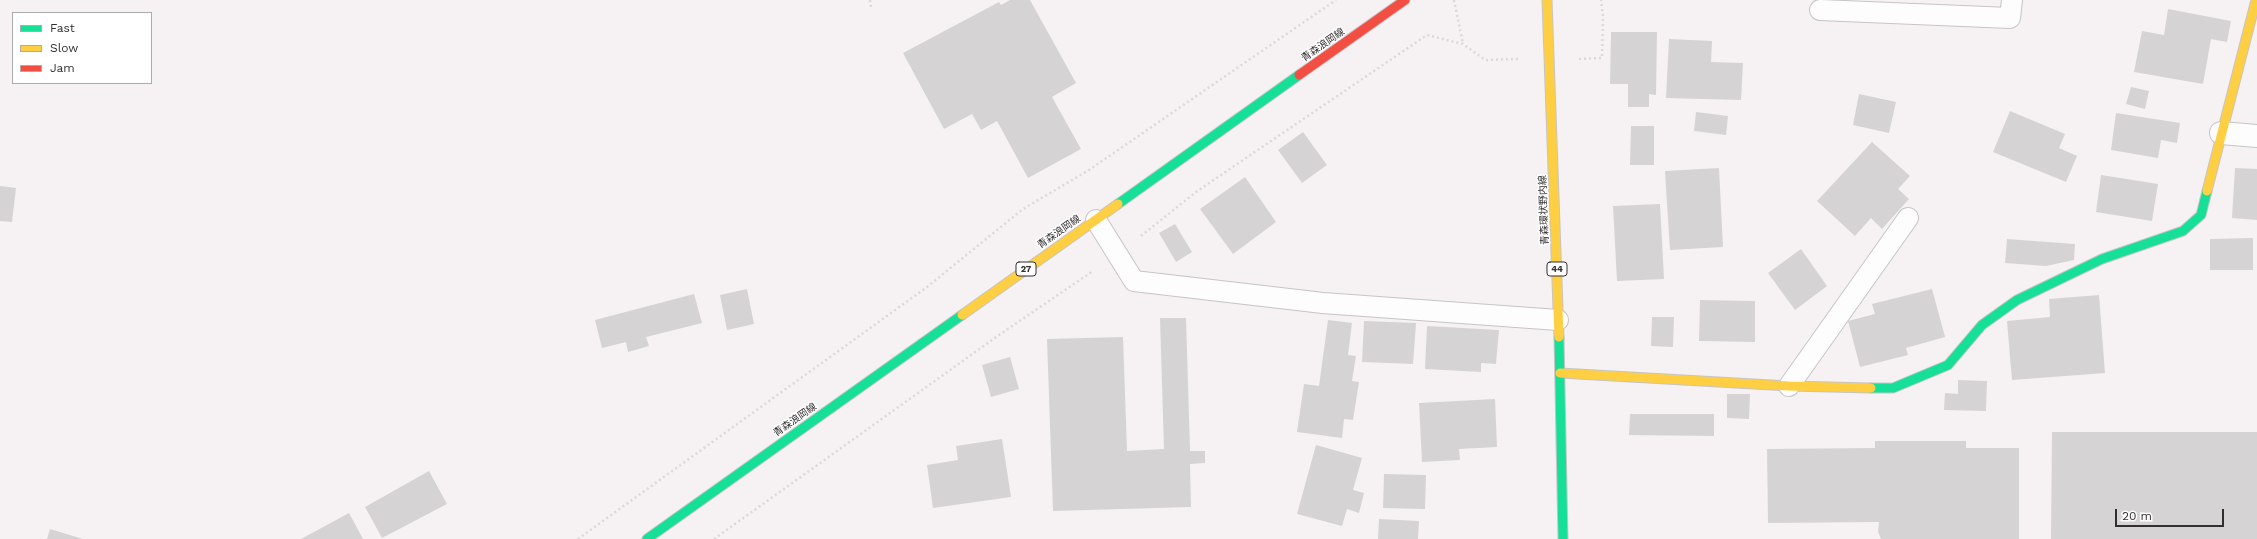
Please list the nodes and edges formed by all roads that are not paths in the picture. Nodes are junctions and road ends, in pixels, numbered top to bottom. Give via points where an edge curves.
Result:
1 (1405, 0) edge
2 (1548, 0) edge
3 (2012, 0) edge
4 (2256, 0) edge
5 (1820, 10) dead end
6 (2221, 133) junction
7 (2257, 136) edge
8 (1908, 218) dead end
9 (1096, 220) junction
10 (1558, 320) junction
11 (1560, 372) junction
12 (1789, 386) junction
13 (647, 539) edge
14 (1562, 539) edge

1 - 9 main road, 青森浪岡線 / 27
2 - 10 main road, 青森環状野内線 / 44
3 - 5 lane via 2010,18
4 - 6 main road
6 - 7 street
6 - 12 main road via 2201,215 2182,231 2102,259 2017,300 1982,325 1948,365 1893,388
8 - 12 lane
9 - 10 lane via 1134,281 1323,303
9 - 13 main road, 青森浪岡線 / 27
10 - 11 main road, 青森環状野内線 / 44
11 - 12 main road
11 - 14 main road, 青森環状野内線 / 44

